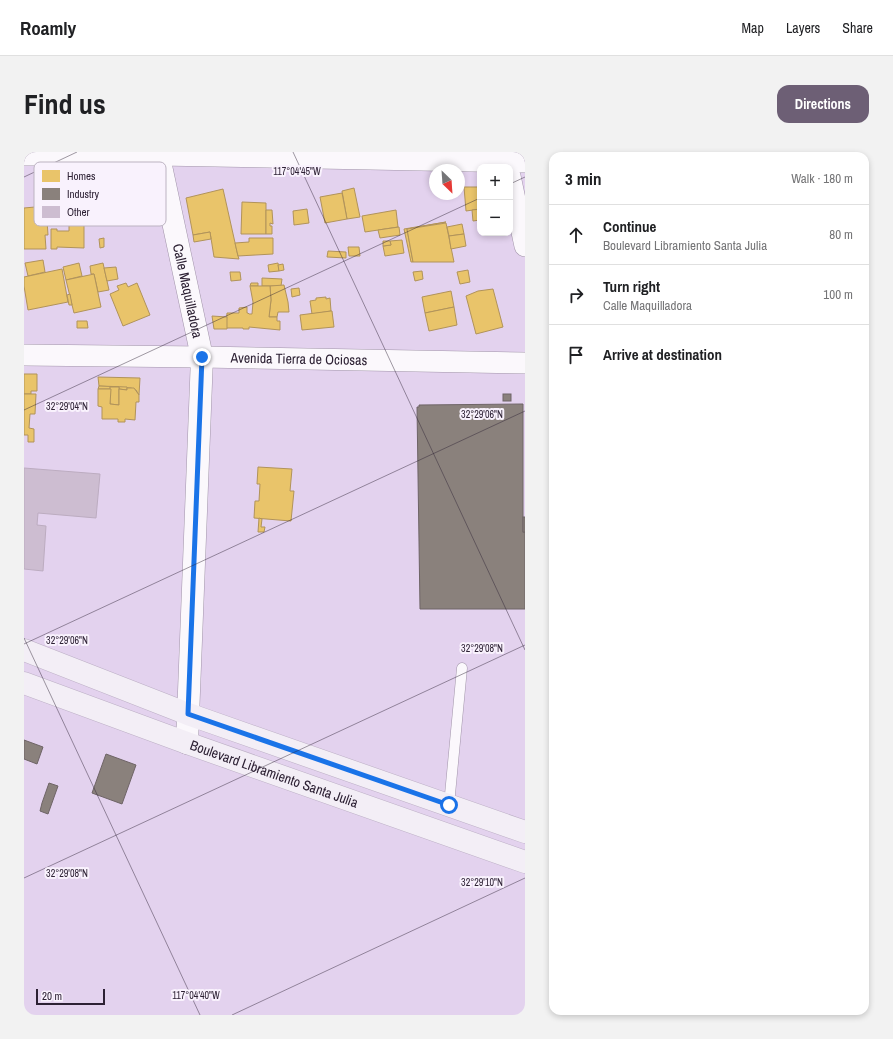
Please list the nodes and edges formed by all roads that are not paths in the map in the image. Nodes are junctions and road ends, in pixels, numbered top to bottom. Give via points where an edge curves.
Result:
1 (158, 154) edge
2 (24, 155) edge
3 (511, 164) edge
4 (513, 174) edge
5 (166, 191) edge
6 (522, 219) edge
7 (525, 246) edge
8 (24, 355) edge
9 (202, 357) junction
10 (525, 363) edge
11 (24, 650) edge
12 (462, 668) dead end
13 (24, 684) edge
14 (188, 714) junction
15 (187, 743) junction
16 (449, 805) junction
17 (525, 832) edge
18 (525, 862) edge

1 - 2 street
1 - 3 street
4 - 6 street
5 - 9 street, Calle Maquilladora
6 - 7 street
8 - 9 street, Avenida Tierra de Ociosas
9 - 10 street, Avenida Tierra de Ociosas
9 - 14 street, Calle Maquilladora
11 - 14 main road, Boulevard Libramiento Santa Julia
12 - 16 lane
13 - 15 main road, Boulevard Libramiento Santa Julia
14 - 15 street, Calle Maquilladora
14 - 16 main road, Boulevard Libramiento Santa Julia
15 - 18 main road, Boulevard Libramiento Santa Julia
16 - 17 main road, Boulevard Libramiento Santa Julia

